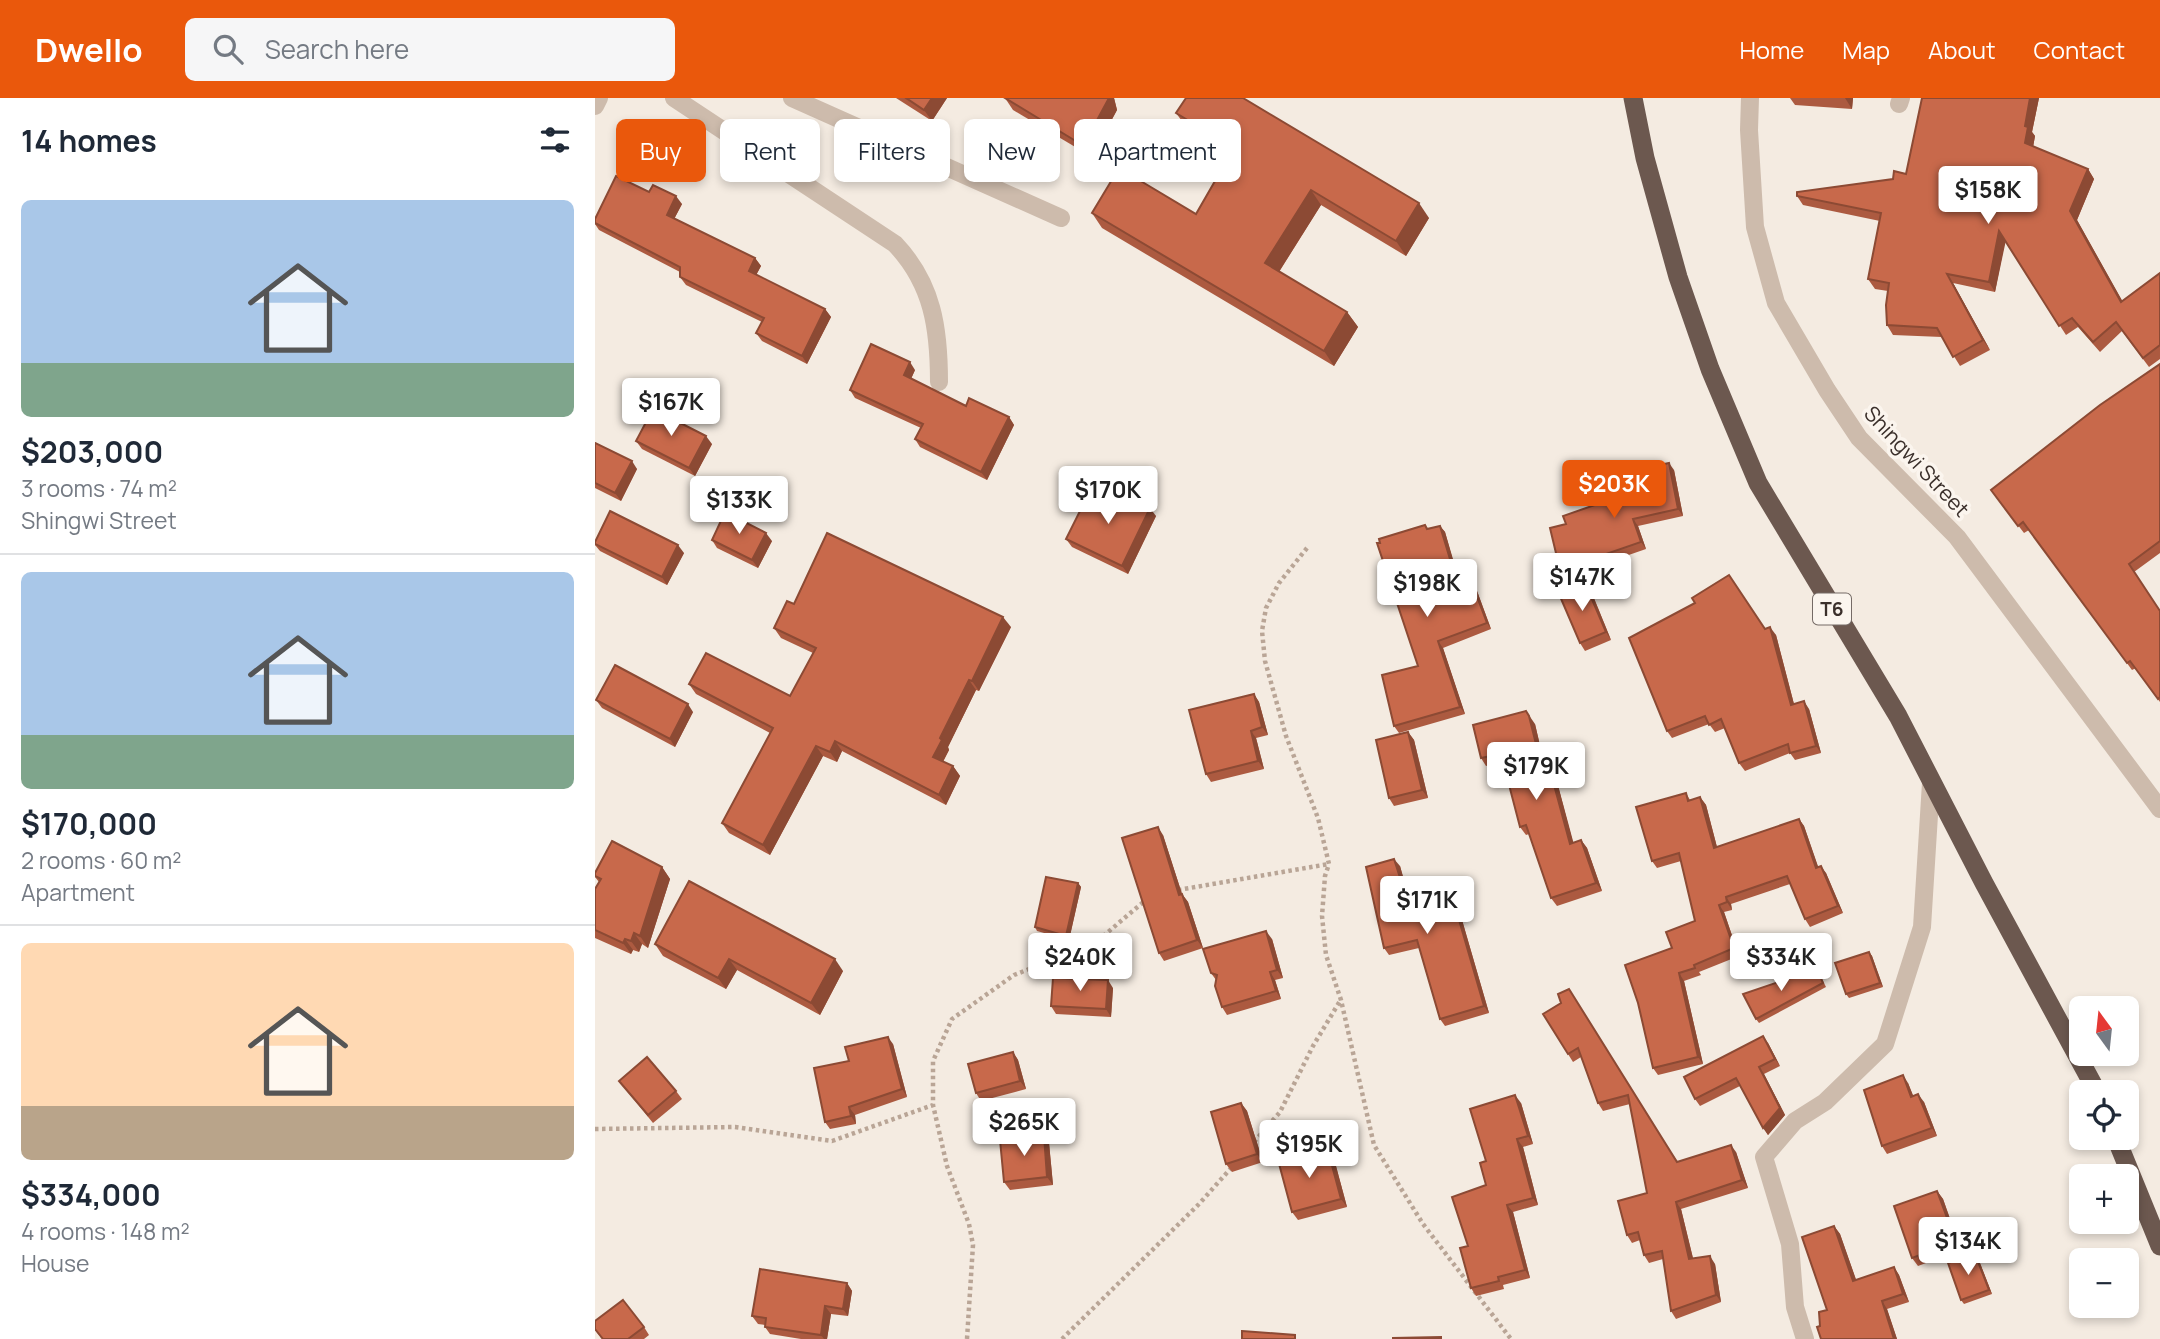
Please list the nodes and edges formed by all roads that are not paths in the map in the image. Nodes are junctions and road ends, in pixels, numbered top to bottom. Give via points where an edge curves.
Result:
1 (599, 98) edge
2 (674, 98) edge
3 (792, 98) edge
4 (1633, 98) edge
5 (1749, 98) edge
6 (595, 106) edge
7 (1061, 218) dead end
8 (939, 382) dead end
9 (1931, 783) junction
10 (2160, 809) edge
11 (2091, 1080) edge
12 (2121, 1150) edge
13 (2160, 1246) edge
14 (1805, 1339) edge

1 - 6 street
2 - 8 street via 895,244 910,260 930,299 939,341
3 - 7 street
4 - 9 highway, T6 via 1678,276 1710,369 1758,483 1898,716
5 - 10 street, Shingwi Street via 1755,227 1776,303 1859,438 1957,537
9 - 11 highway, T6
9 - 14 street via 1922,926 1885,1044 1825,1102 1795,1121 1764,1157 1790,1244 1795,1307
12 - 13 highway

